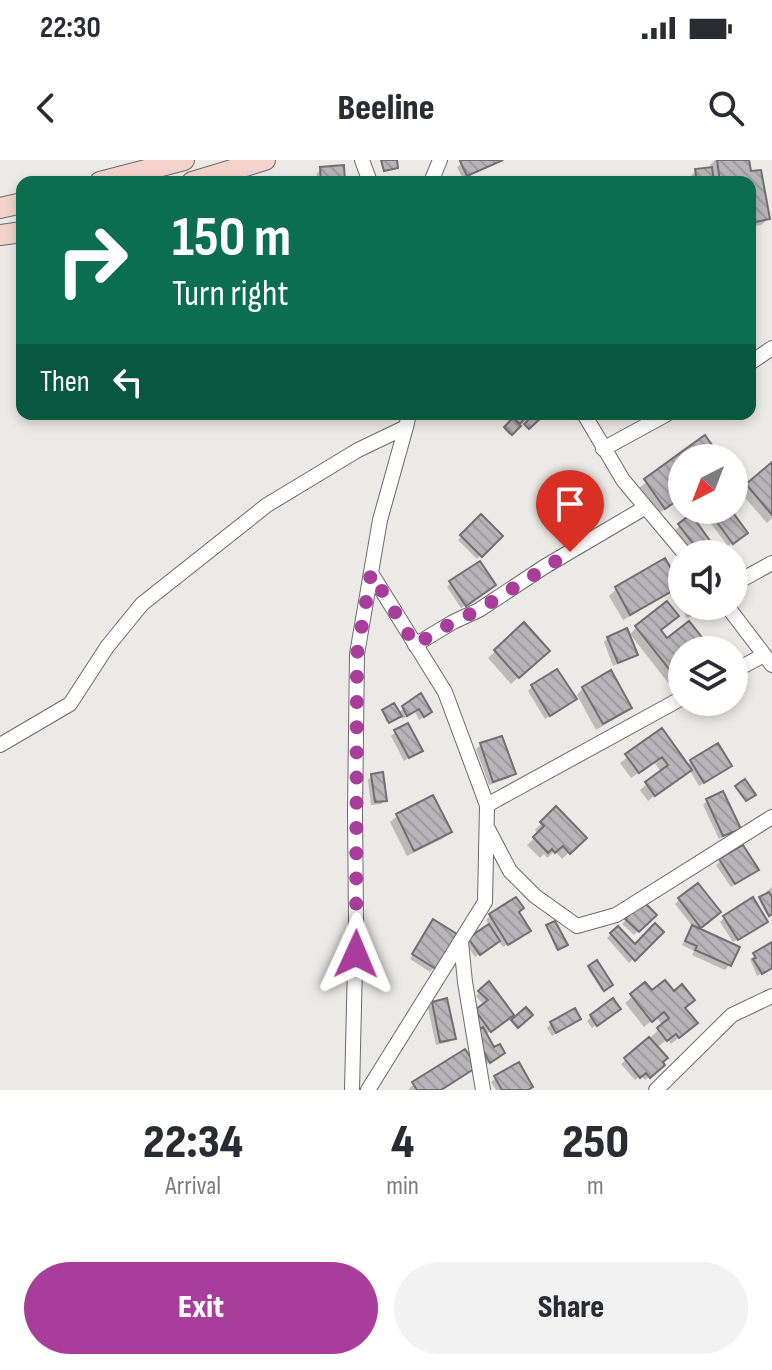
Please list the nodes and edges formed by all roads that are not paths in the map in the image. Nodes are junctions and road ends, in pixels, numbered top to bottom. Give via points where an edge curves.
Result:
1 (184, 160) edge
2 (265, 160) edge
3 (123, 176) edge
4 (212, 176) edge
5 (587, 420) edge
6 (656, 420) edge
7 (407, 421) edge
8 (603, 449) junction
9 (646, 507) junction
10 (673, 540) edge
11 (772, 563) edge
12 (371, 573) junction
13 (748, 576) edge
14 (738, 620) edge
15 (415, 645) junction
16 (768, 660) edge
17 (748, 666) edge
18 (668, 706) edge
19 (0, 745) edge
20 (487, 805) junction
21 (772, 817) edge
22 (486, 825) junction
23 (461, 942) junction
24 (772, 996) edge
25 (352, 1090) edge
26 (368, 1090) edge
27 (483, 1090) edge
28 (656, 1090) edge

1 - 3 main road
2 - 4 main road
5 - 8 street
6 - 8 street
7 - 12 street
7 - 19 street via 254,515 142,604 70,704
8 - 9 street
9 - 10 street
9 - 15 street
11 - 13 street
12 - 15 street
12 - 25 street via 357,654
14 - 16 street
15 - 20 street via 445,692
16 - 17 street
18 - 20 street
20 - 22 street
21 - 22 street via 616,915 577,926 510,871
22 - 23 street via 485,902
23 - 26 street
23 - 27 street
24 - 28 street via 732,1015

